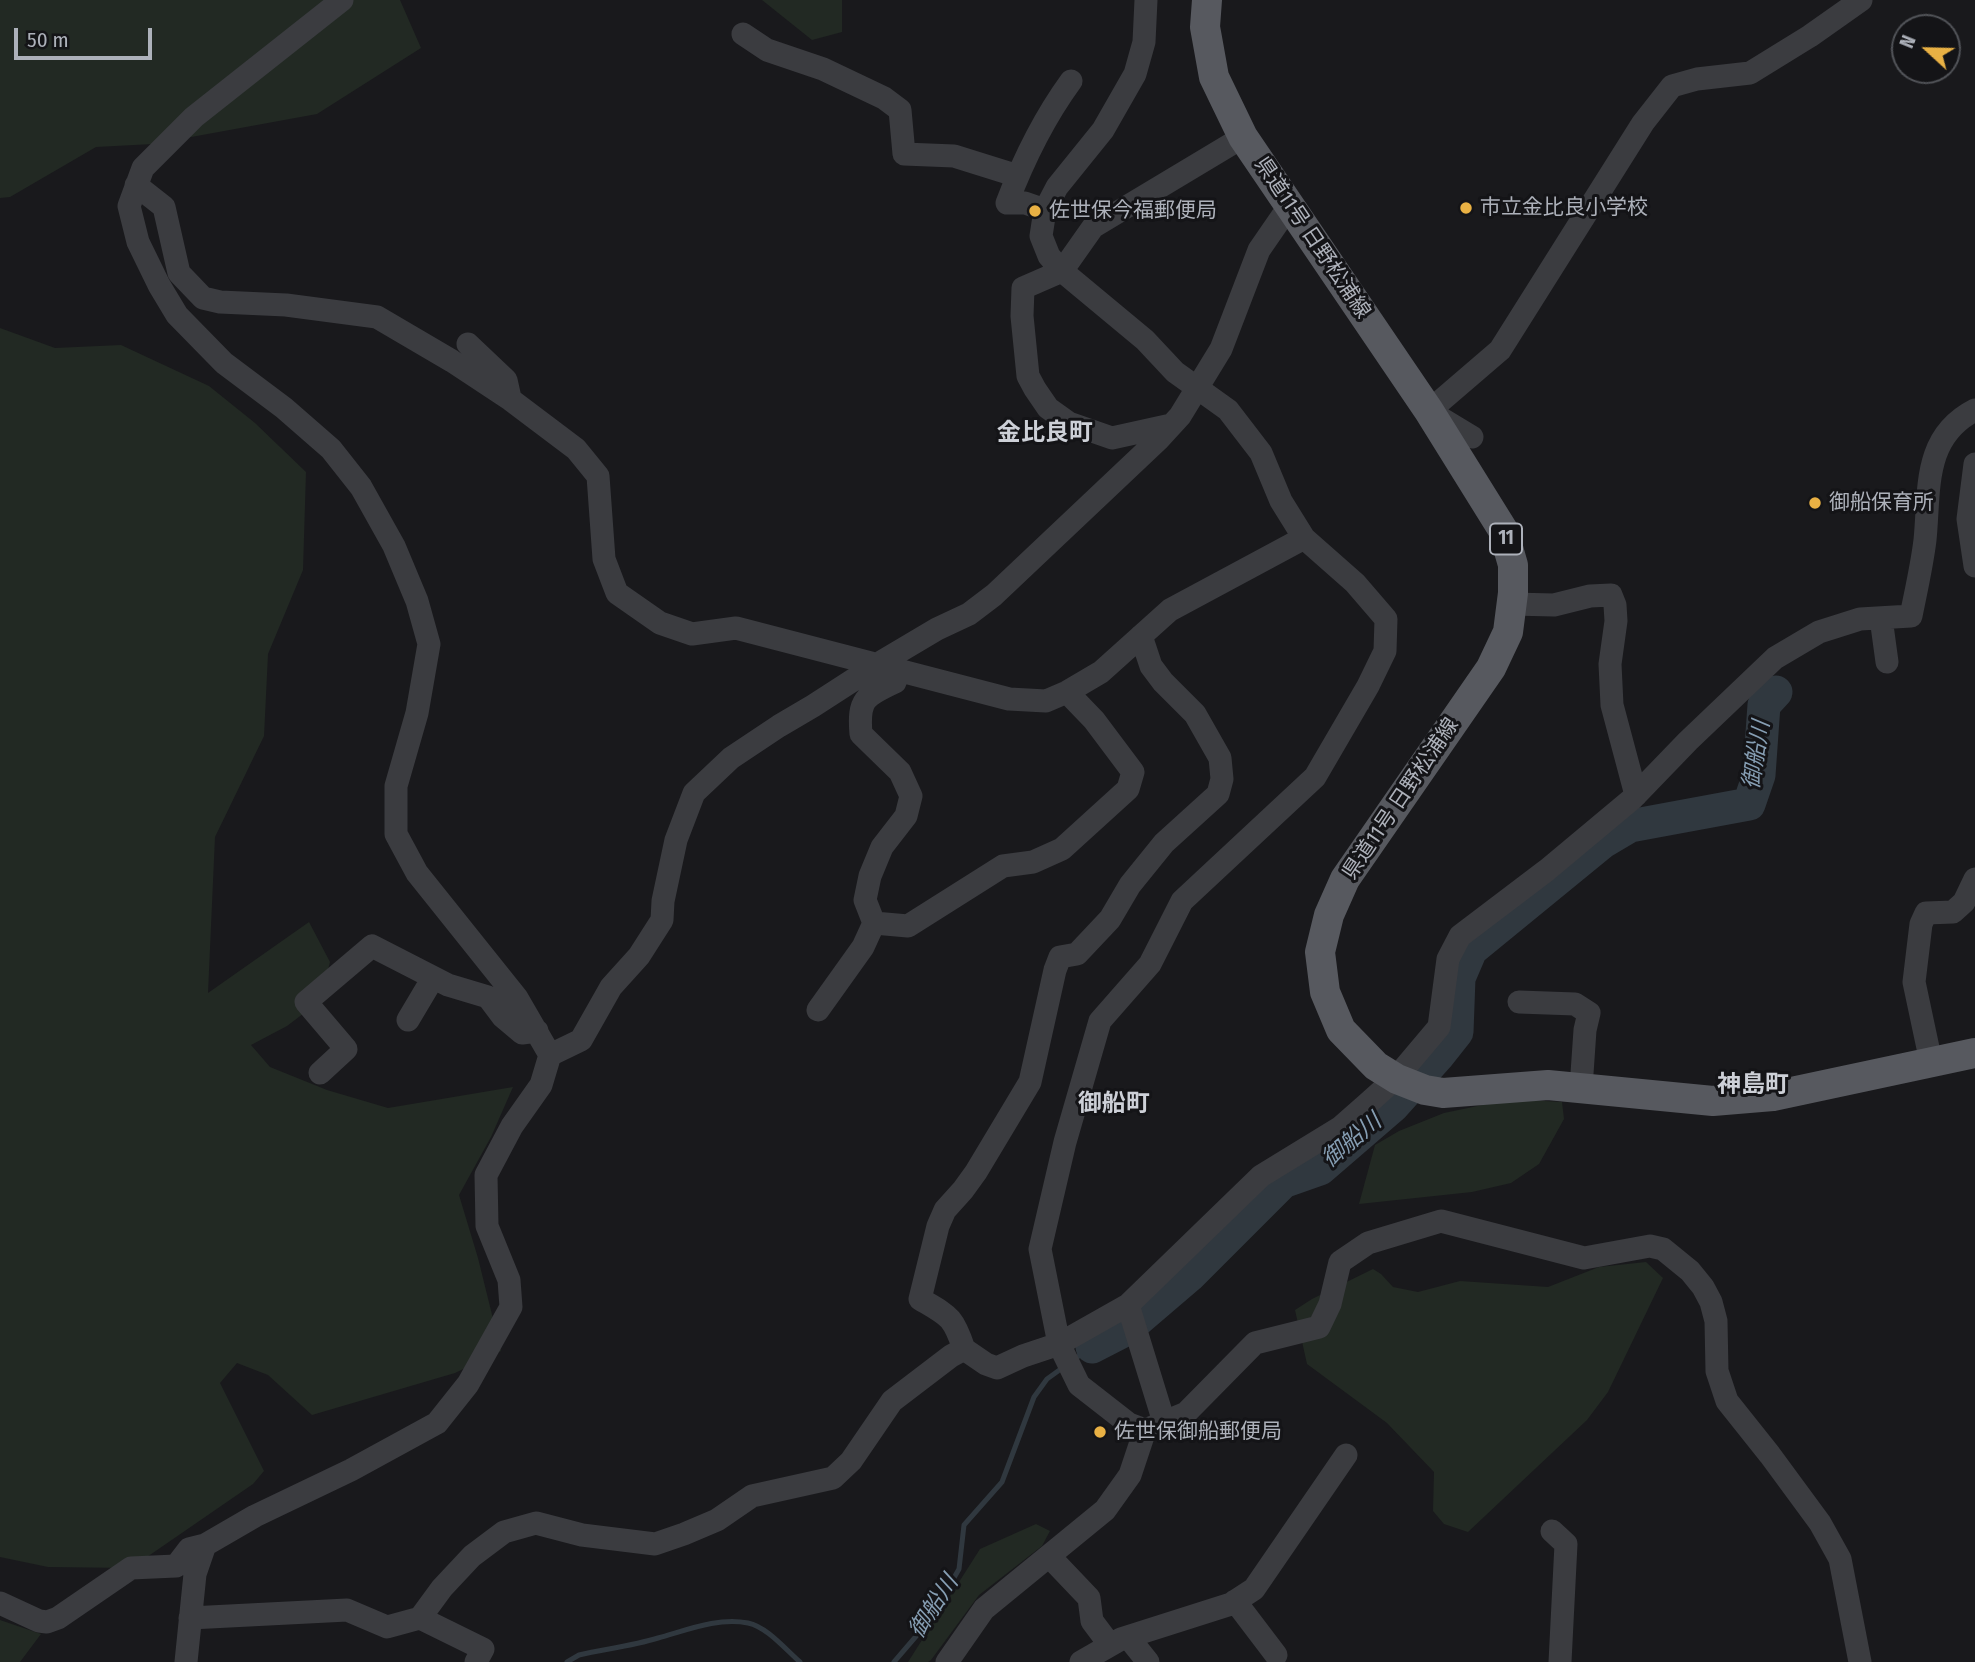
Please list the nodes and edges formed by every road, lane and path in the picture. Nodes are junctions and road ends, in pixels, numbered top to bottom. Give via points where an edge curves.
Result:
1 (342, 0) edge
2 (1146, 0) edge
3 (1206, 0) edge
4 (1861, 0) edge
5 (743, 34) dead end
6 (1071, 81) dead end
7 (1243, 137) junction
8 (1018, 176) junction
9 (136, 185) junction
10 (1290, 205) junction
11 (1045, 210) junction
12 (1062, 271) junction
13 (468, 344) dead end
14 (1198, 387) junction
15 (511, 400) junction
16 (1975, 410) edge
17 (1429, 411) junction
18 (1172, 425) junction
19 (1472, 437) dead end
20 (1975, 464) edge
21 (1304, 538) junction
22 (1975, 566) edge
23 (1512, 604) junction
24 (1881, 618) junction
25 (1141, 636) junction
26 (1887, 662) dead end
27 (888, 667) junction
28 (1067, 692) junction
29 (1636, 795) junction
30 (1975, 879) edge
31 (874, 923) junction
32 (433, 978) junction
33 (1519, 1002) dead end
34 (818, 1010) dead end
35 (408, 1020) dead end
36 (537, 1031) junction
37 (1975, 1053) edge
38 (550, 1055) junction
39 (1931, 1062) junction
40 (320, 1073) dead end
41 (1396, 1078) junction
42 (1581, 1088) junction
43 (1128, 1306) junction
44 (1059, 1345) junction
45 (964, 1349) junction
46 (1154, 1426) junction
47 (1346, 1455) dead end
48 (1552, 1531) dead end
49 (205, 1545) junction
50 (1049, 1556) junction
51 (1235, 1601) junction
52 (0, 1603) edge
53 (190, 1618) junction
54 (420, 1618) junction
55 (1119, 1641) junction
56 (1276, 1655) dead end
57 (186, 1662) edge
58 (476, 1662) edge
59 (947, 1662) edge
60 (1081, 1662) edge
61 (1148, 1662) edge
62 (1560, 1662) edge
63 (1860, 1662) edge

1 - 9 street via 194,117 143,168
2 - 11 street via 1144,42 1135,74 1103,131 1057,187
3 - 7 main road, 県道11号 日野松浦線 / 11 via 1205,27 1214,77
4 - 17 street via 1750,73 1672,86 1643,123 1500,350
5 - 8 street via 767,50 823,69 884,98 900,110 904,154 954,156
6 - 8 street
7 - 10 main road, 県道11号 日野松浦線 / 11
7 - 12 street via 1093,227
8 - 11 street via 1007,204 1025,203
9 - 15 street via 164,206 179,272 203,298 377,317
9 - 36 street via 129,206 138,242 177,315 224,363 331,449 361,487 394,546 429,643 417,713 396,786 396,834 417,873 517,998
10 - 14 street via 1259,250 1221,349
10 - 17 main road, 県道11号 日野松浦線 / 11
11 - 12 street via 1041,236
12 - 14 street via 1145,340 1175,372
12 - 18 street via 1023,288 1028,376 1048,408 1069,423 1112,438
13 - 15 street via 506,380
14 - 18 street
14 - 21 street via 1228,410 1261,453 1281,501
15 - 27 street via 576,449 598,476 604,559 617,593 660,623 692,634 736,628
16 - 24 street via 1946,432 1929,471 1925,541 1911,616
17 - 19 street
17 - 23 main road, 県道11号 日野松浦線 / 11 via 1503,530 1513,565
18 - 27 street via 994,596 937,629
20 - 22 street via 1968,519
21 - 25 street via 1170,610
21 - 44 street via 1387,619 1385,651 1315,777 1182,901 1150,964 1100,1021 1040,1249
23 - 29 street via 1554,605 1611,595 1616,621 1610,664 1612,705
23 - 41 main road, 県道11号 日野松浦線 / 11 via 1508,632 1491,668 1345,879 1329,915 1320,953 1325,992 1341,1030 1376,1066
24 - 26 street
24 - 29 street via 1860,619 1819,632 1775,658
25 - 28 street via 1101,672
25 - 45 street via 1151,666 1195,715 1220,758 1222,779 1218,794 1164,843 1110,919 1077,954 1060,957 1030,1082 937,1226 920,1300 949,1317
27 - 28 street via 1009,699 1046,701
27 - 31 street via 895,682 870,694 860,712 861,734 900,772 911,796 906,816 882,847 870,876 865,900
27 - 38 street via 779,726 731,758 694,793 676,840 662,920 639,956 611,987 581,1040
28 - 31 street via 1133,772 1128,789 1062,849 1033,862 1003,866 908,926
29 - 41 street via 1460,936 1448,959 1438,1027
30 - 39 street via 1964,902 1953,912 1926,913 1921,924 1914,982
31 - 34 street via 863,947
32 - 35 street
32 - 36 street via 488,997 522,1033
32 - 40 street via 372,946 306,1002 346,1049
33 - 42 street via 1575,1004 1589,1013
36 - 38 street
37 - 39 main road, 県道11号 日野松浦線 / 11
38 - 49 street via 541,1085 486,1175 487,1226 509,1280 511,1307 468,1384 437,1423
39 - 42 main road, 県道11号 日野松浦線 / 11 via 1773,1097 1713,1101
41 - 42 main road, 県道11号 日野松浦線 / 11 via 1443,1093 1548,1085
41 - 43 street via 1342,1127 1261,1176
43 - 44 street
43 - 46 street
44 - 45 street via 997,1368
44 - 46 street via 1079,1385 1129,1424
45 - 54 street via 892,1401 851,1461 833,1478 752,1496 717,1520 655,1544 582,1535 536,1523 504,1532 472,1556
46 - 50 street via 1130,1475 1105,1510
46 - 63 street via 1186,1413 1255,1343 1319,1327 1331,1304 1340,1262 1368,1242 1441,1221 1584,1258 1650,1246 1663,1249 1690,1271 1711,1302 1717,1371 1727,1401 1820,1523 1840,1559
47 - 51 street via 1254,1589
48 - 62 street via 1566,1544
49 - 52 street via 189,1549 176,1566 131,1568 47,1622
49 - 53 street via 195,1574
50 - 55 street via 1089,1598 1092,1621
50 - 59 street via 984,1609
51 - 55 street
51 - 56 street
53 - 54 street via 347,1610 387,1627
53 - 57 street
54 - 58 street via 483,1649
55 - 60 street
55 - 61 street

